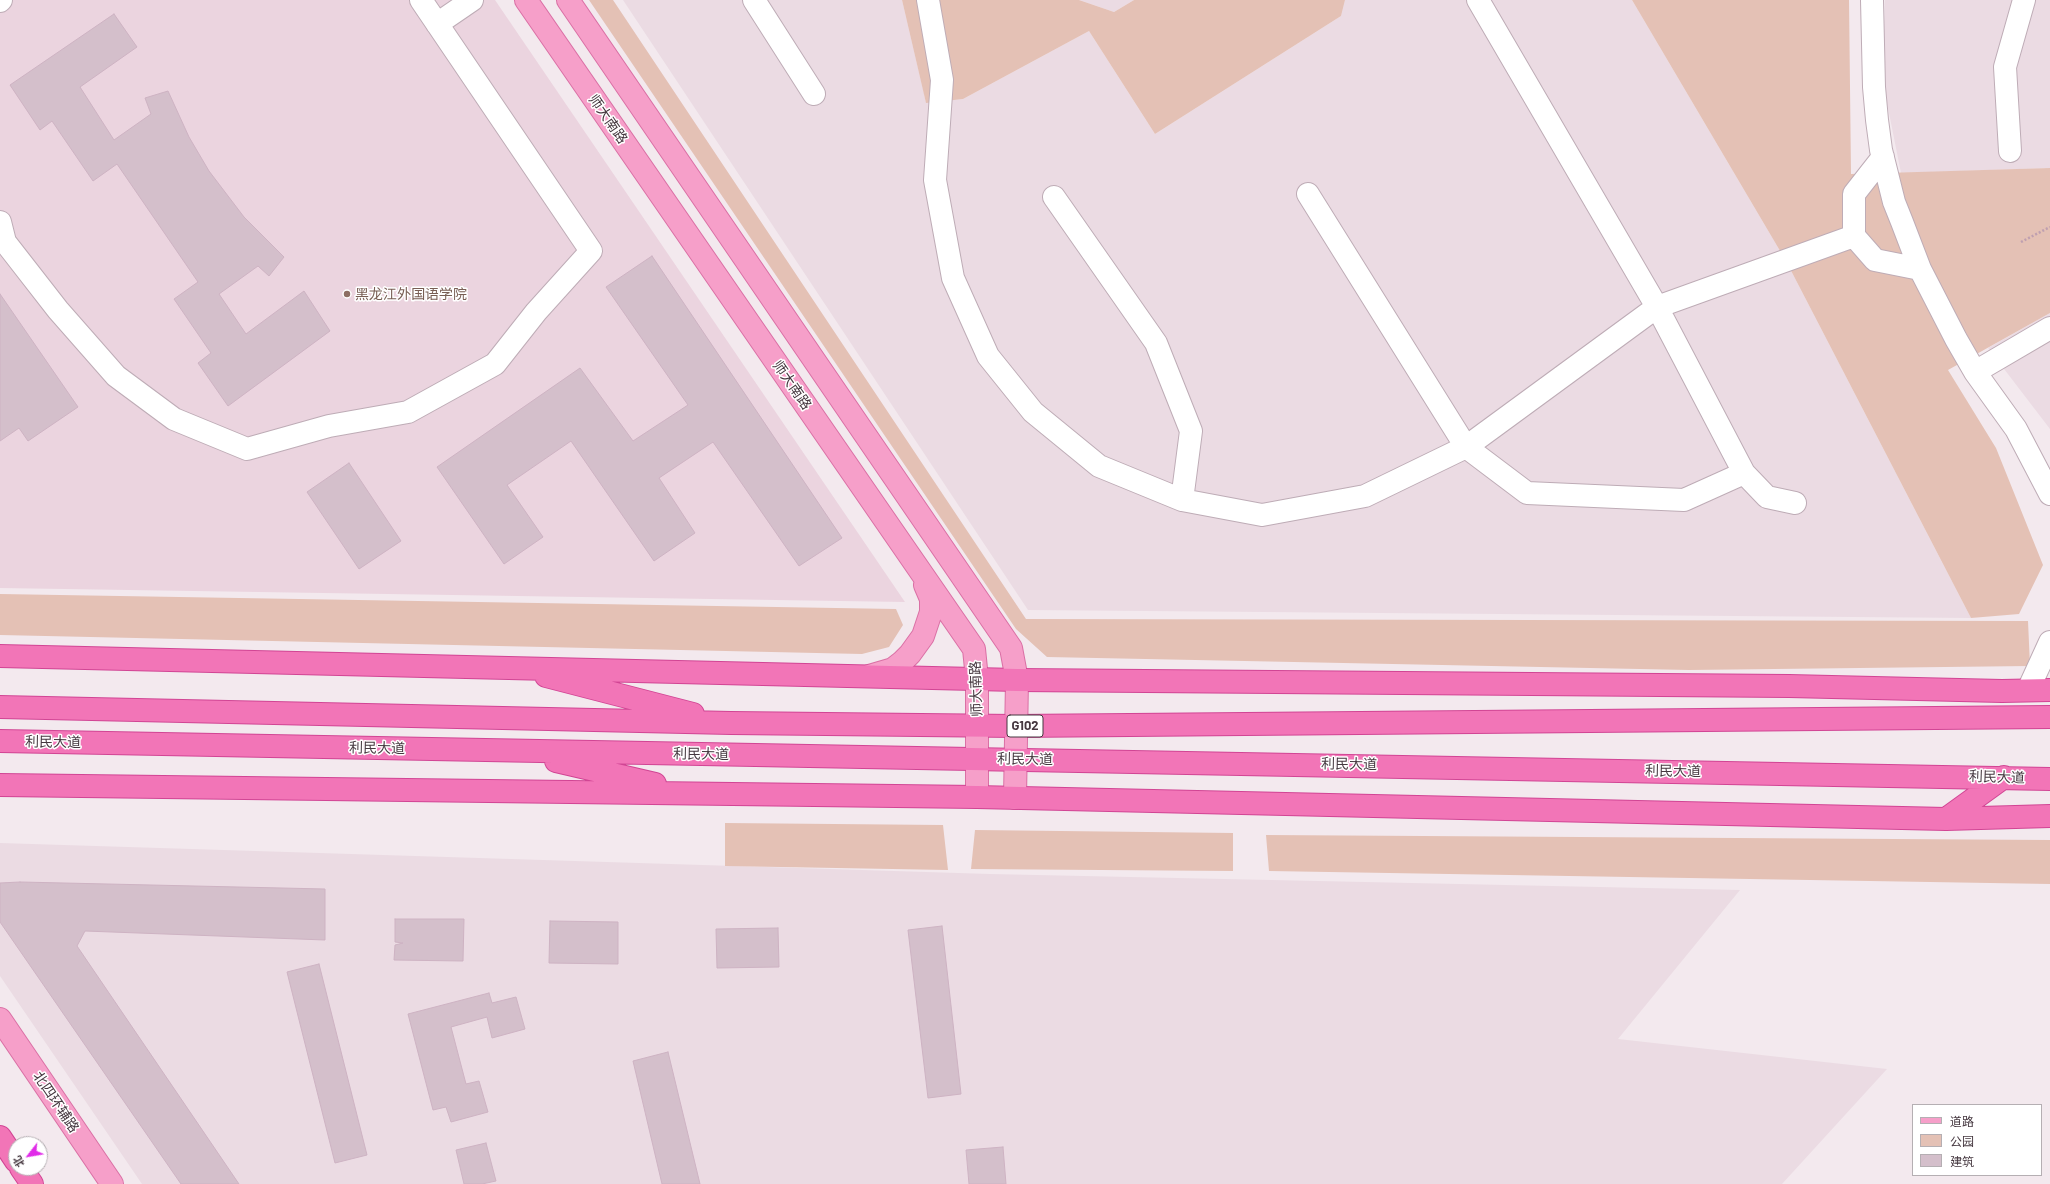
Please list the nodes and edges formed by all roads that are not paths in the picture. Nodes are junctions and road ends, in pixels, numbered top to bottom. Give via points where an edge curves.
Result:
1 (421, 0) edge
2 (472, 0) edge
3 (526, 0) edge
4 (568, 0) edge
5 (754, 0) edge
6 (928, 0) edge
7 (1478, 0) edge
8 (1872, 0) edge
9 (2024, 0) edge
10 (437, 24) junction
11 (814, 94) dead end
12 (2010, 151) dead end
13 (1883, 157) junction
14 (1308, 194) dead end
15 (1054, 197) dead end
16 (0, 222) edge
17 (1854, 236) junction
18 (1920, 269) junction
19 (1657, 307) junction
20 (2050, 328) edge
21 (1975, 372) junction
22 (1466, 447) junction
23 (1744, 473) junction
24 (2049, 491) edge
25 (1182, 500) junction
26 (1795, 502) dead end
27 (919, 570) junction
28 (2050, 642) edge
29 (0, 656) edge
30 (507, 666) junction
31 (868, 676) junction
32 (977, 679) junction
33 (1017, 680) junction
34 (2028, 690) junction
35 (2050, 690) edge
36 (2002, 691) junction
37 (0, 707) edge
38 (2044, 717) edge
39 (731, 723) junction
40 (977, 725) junction
41 (1016, 726) junction
42 (0, 740) edge
43 (512, 751) junction
44 (976, 758) junction
45 (1016, 758) junction
46 (2004, 777) junction
47 (2050, 779) edge
48 (0, 785) edge
49 (698, 793) junction
50 (977, 797) junction
51 (1015, 798) junction
52 (2050, 816) edge
53 (1946, 819) junction
54 (0, 1019) edge
55 (0, 1137) edge
56 (8, 1148) edge
57 (112, 1184) edge

1 - 10 street
2 - 10 street
3 - 27 main road, 师大南路
4 - 33 main road via 1011,648
5 - 11 street
6 - 25 street via 942,80 935,180 953,278 988,356 1033,412 1099,466
7 - 19 street
8 - 13 street via 1874,87
9 - 12 street via 2005,67
10 - 16 street via 591,252 536,312 495,364 408,412 328,426 247,449 174,419 116,376 58,310 6,242
13 - 17 street via 1854,194
13 - 18 street via 1894,202
14 - 22 street
15 - 25 street via 1156,343 1191,431
17 - 18 street via 1875,260
17 - 19 street
18 - 21 street
19 - 22 street
19 - 23 street
20 - 21 street
21 - 24 street via 2016,429
22 - 23 street via 1527,493 1684,500
22 - 25 street via 1358,498 1262,515
23 - 26 street via 1767,497
27 - 31 main road via 930,599 931,612 923,636 910,654 893,669
27 - 32 main road, 师大南路 via 974,650
28 - 34 street
29 - 30 highway
30 - 31 highway
30 - 39 highway
31 - 32 highway
32 - 33 highway
32 - 40 main road, 师大南路
33 - 36 highway via 1773,686
33 - 41 main road
34 - 35 highway
34 - 36 highway
36 - 38 highway
37 - 39 highway, G102
38 - 41 highway, G102
39 - 40 highway, G102
40 - 41 highway, G102
40 - 44 main road, 师大南路
41 - 45 main road
42 - 43 highway, 利民大道
43 - 44 highway, 利民大道
43 - 49 highway
44 - 45 highway, 利民大道
44 - 50 main road, 师大南路
45 - 46 highway, 利民大道
45 - 51 main road
46 - 47 highway, 利民大道
46 - 53 highway
48 - 49 highway
49 - 50 highway
50 - 51 highway
51 - 53 highway
52 - 53 highway
54 - 57 main road, 北四环辅路
55 - 56 highway

